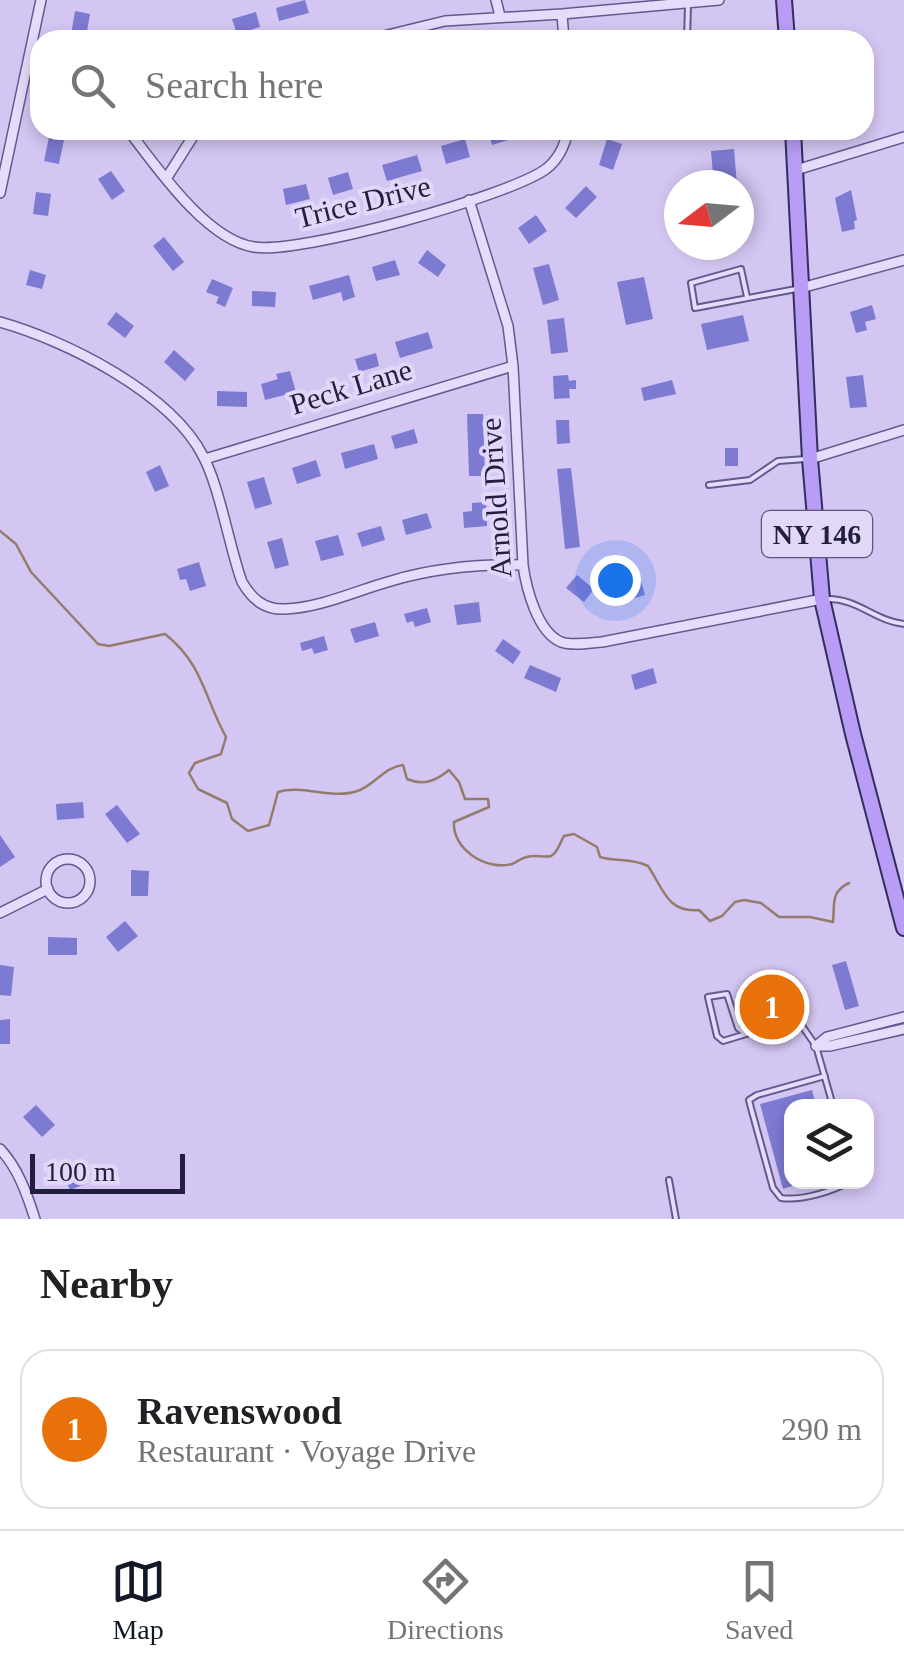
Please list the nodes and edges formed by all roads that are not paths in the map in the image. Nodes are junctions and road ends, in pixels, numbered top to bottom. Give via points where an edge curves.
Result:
1 (41, 0) edge
2 (496, 0) edge
3 (719, 0) edge
4 (784, 0) edge
5 (688, 2) junction
6 (562, 14) junction
7 (500, 16) junction
8 (35, 30) edge
9 (408, 30) edge
10 (563, 30) edge
11 (688, 30) edge
12 (786, 30) edge
13 (30, 52) edge
14 (25, 75) junction
15 (30, 75) edge
16 (904, 137) edge
17 (136, 140) edge
18 (191, 140) edge
19 (566, 140) edge
20 (794, 140) edge
21 (796, 170) junction
22 (166, 179) junction
23 (0, 193) edge
24 (470, 200) junction
25 (904, 260) edge
26 (801, 288) junction
27 (747, 298) junction
28 (0, 322) edge
29 (513, 366) junction
30 (904, 430) edge
31 (205, 458) junction
32 (810, 459) junction
33 (709, 485) dead end
34 (523, 564) junction
35 (822, 599) junction
36 (904, 624) edge
37 (48, 889) junction
38 (0, 912) edge
39 (902, 912) edge
40 (904, 928) edge
41 (904, 1017) edge
42 (904, 1029) edge
43 (746, 1033) junction
44 (816, 1046) junction
45 (825, 1076) junction
46 (831, 1099) edge
47 (0, 1149) edge
48 (669, 1180) dead end
49 (830, 1189) edge
50 (35, 1219) edge
51 (676, 1219) edge

1 - 8 street
2 - 7 street
3 - 5 street
4 - 12 main road
5 - 6 street
5 - 11 lane
6 - 7 street
6 - 10 street
7 - 9 street
13 - 14 street
14 - 15 street
14 - 23 street
16 - 21 street
17 - 22 street, Trice Drive
18 - 22 street
19 - 24 street, Trice Drive via 545,169
20 - 21 main road, NY 146
21 - 26 main road, NY 146
22 - 24 street, Trice Drive via 210,224 254,248 335,239
24 - 29 street, Arnold Drive via 508,326
25 - 26 street
26 - 27 lane
26 - 32 main road, NY 146
27 - 27 lane via 694,308 690,284 741,269
28 - 31 street via 40,333 97,362 172,417
29 - 31 street, Peck Lane
29 - 34 street, Arnold Drive
30 - 32 street
31 - 34 street via 242,582 267,607 287,609 468,564
32 - 33 lane via 786,459 756,479
32 - 35 main road, NY 146
34 - 35 street, Arnold Drive via 536,612 555,638 571,644
35 - 36 lane via 846,600
35 - 39 main road, NY 146
37 - 37 street via 61,902 79,900 90,885 88,872 81,863 63,860 49,871
37 - 38 street
39 - 40 main road, NY 146
41 - 44 street
42 - 44 street
43 - 43 lane via 738,1028 727,994 708,997 717,1036 723,1041
43 - 44 lane via 790,1020
44 - 45 lane
45 - 46 lane
45 - 49 lane via 757,1095 750,1108 773,1188 782,1198
47 - 50 street
48 - 51 lane

